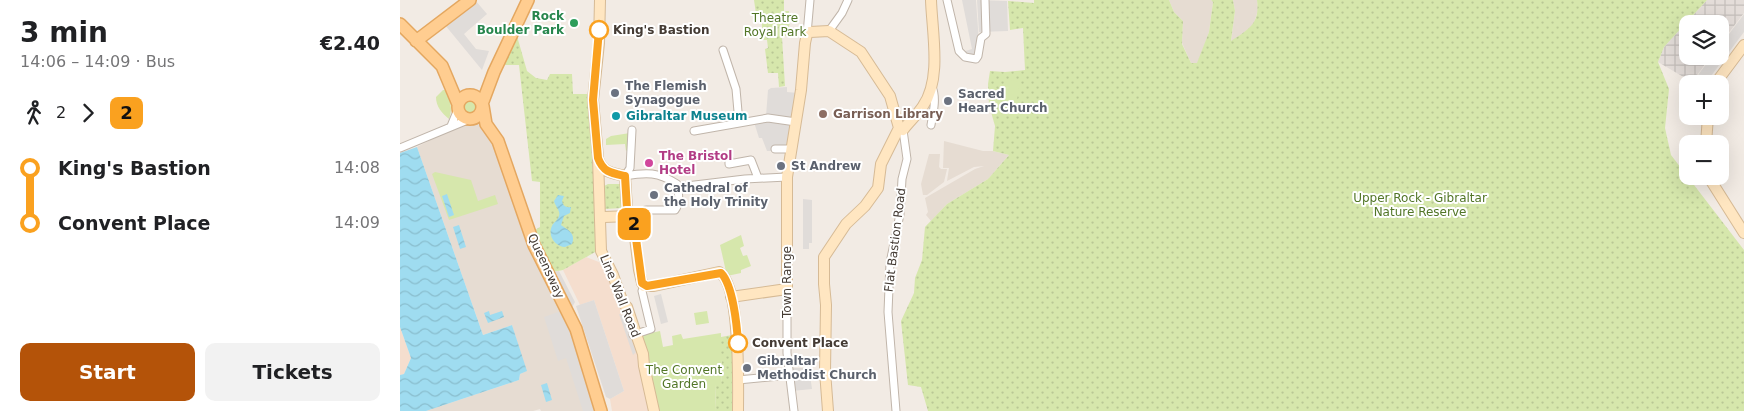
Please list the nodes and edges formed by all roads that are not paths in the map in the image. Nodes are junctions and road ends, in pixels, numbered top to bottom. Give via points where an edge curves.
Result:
1 (470, 0) edge
2 (528, 0) edge
3 (600, 0) edge
4 (810, 0) edge
5 (848, 0) edge
6 (931, 0) edge
7 (947, 0) edge
8 (985, 0) edge
9 (400, 24) edge
10 (829, 31) junction
11 (807, 34) junction
12 (416, 41) junction
13 (1744, 45) edge
14 (723, 50) dead end
15 (446, 74) junction
16 (1722, 75) edge
17 (932, 86) junction
18 (477, 100) junction
19 (458, 106) junction
20 (472, 119) junction
21 (796, 122) junction
22 (739, 123) junction
23 (486, 124) junction
24 (932, 125) dead end
25 (451, 126) junction
26 (899, 128) junction
27 (632, 130) dead end
28 (694, 131) dead end
29 (400, 148) edge
30 (775, 149) dead end
31 (790, 151) junction
32 (598, 158) junction
33 (729, 159) dead end
34 (625, 176) junction
35 (787, 176) junction
36 (758, 178) junction
37 (1714, 185) edge
38 (678, 186) junction
39 (600, 207) junction
40 (629, 212) junction
41 (600, 219) junction
42 (1744, 233) edge
43 (644, 286) junction
44 (787, 289) junction
45 (731, 297) junction
46 (634, 334) junction
47 (789, 375) junction
48 (738, 380) junction
49 (601, 411) edge
50 (654, 411) edge
51 (738, 411) edge
52 (794, 411) edge
53 (828, 411) edge
54 (896, 411) edge

1 - 12 main road
2 - 18 main road via 490,82
3 - 32 street, Line Wall Road via 593,100
4 - 11 street
5 - 10 street
6 - 17 street
7 - 8 street via 959,51 965,57 976,59 981,38 986,34
9 - 12 main road
10 - 11 street
10 - 26 street via 861,52 890,96
11 - 21 street, Town Range
12 - 15 main road
13 - 16 street
14 - 22 street via 736,89
15 - 18 main road via 457,89
15 - 19 main road
17 - 24 street
17 - 26 street via 924,105
18 - 19 main road via 461,98
18 - 20 main road via 480,114
18 - 23 main road, Queensway
19 - 20 main road via 462,117
19 - 25 street
20 - 23 main road
20 - 25 street
21 - 22 street via 768,118
21 - 31 street, Town Range
22 - 28 street
23 - 49 main road, Queensway via 498,142 534,245 576,329
25 - 29 street
26 - 53 street via 881,164 878,188 846,224 824,257
26 - 54 street, Flat Bastion Road via 907,159 890,263 888,312
27 - 34 street via 630,168
30 - 31 street
31 - 35 street, Town Range
32 - 34 street via 605,171
32 - 39 street, Line Wall Road
33 - 36 street via 729,164 750,160
34 - 38 street via 658,174
34 - 40 street
35 - 36 street
35 - 44 street, Town Range
36 - 38 street
37 - 42 street
38 - 40 street via 676,210
39 - 40 street
39 - 41 street, Line Wall Road
40 - 41 street
40 - 43 street via 634,224
41 - 46 street, Line Wall Road via 602,254 627,308
43 - 45 street via 719,272 724,276
43 - 46 street via 642,291 651,329
44 - 45 street
44 - 47 street, Town Range
45 - 48 street via 737,325
46 - 50 street, Line Wall Road via 642,354
47 - 48 street
47 - 52 street, Town Range
48 - 51 street

